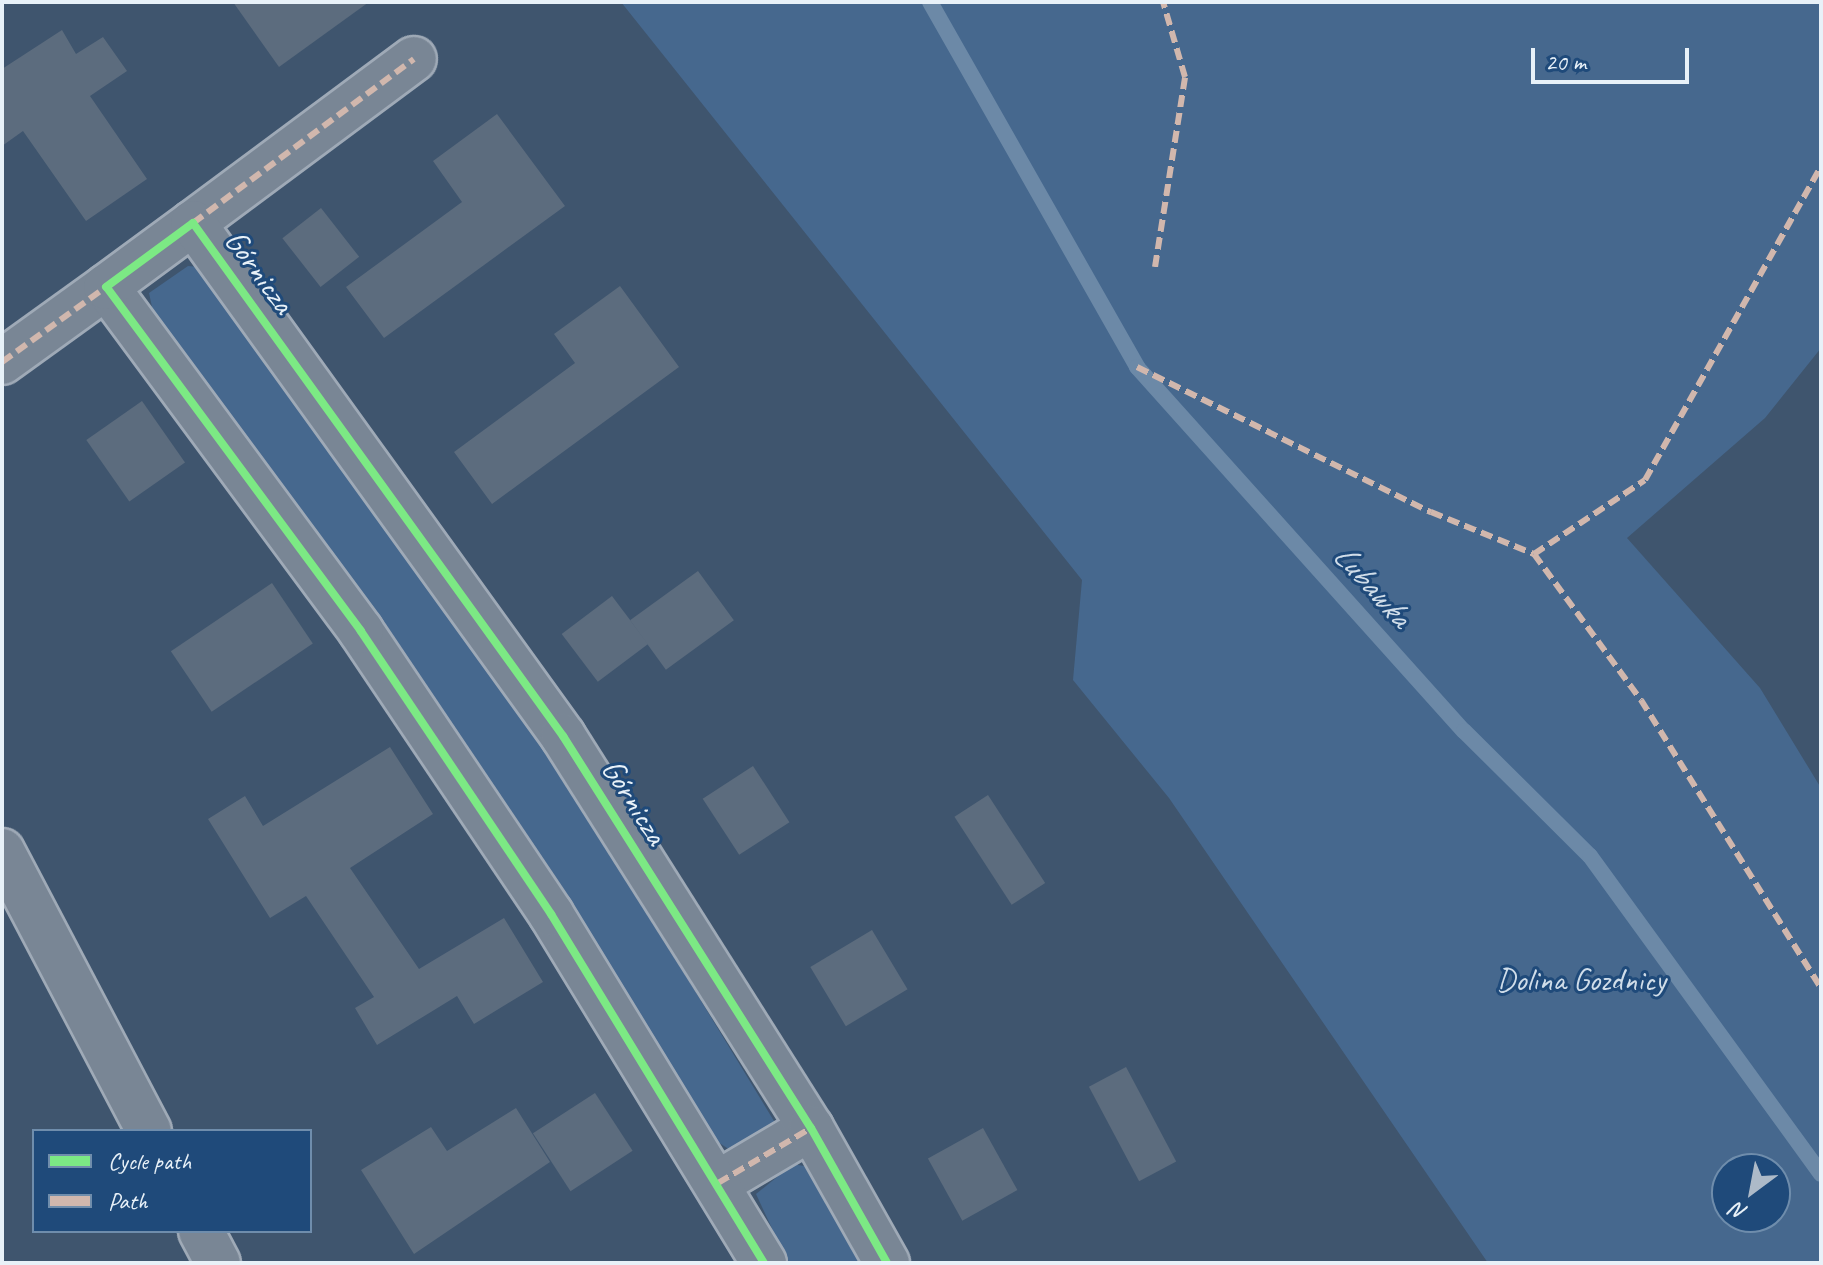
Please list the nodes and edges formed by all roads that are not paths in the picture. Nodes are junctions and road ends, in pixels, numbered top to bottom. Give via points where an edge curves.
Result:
1 (414, 59) dead end
2 (193, 223) junction
3 (106, 287) junction
4 (2, 362) edge
5 (2, 851) edge
6 (811, 1128) junction
7 (148, 1129) edge
8 (718, 1183) junction
9 (202, 1233) edge
10 (218, 1263) edge
11 (764, 1263) edge
12 (887, 1263) edge

1 - 2 street, Górnicza
2 - 3 street, Górnicza
2 - 6 street, Górnicza via 563,736
3 - 4 street, Górnicza
3 - 8 street via 361,631 551,914
5 - 7 street
6 - 8 street
6 - 12 street, Górnicza
8 - 11 street
9 - 10 street

